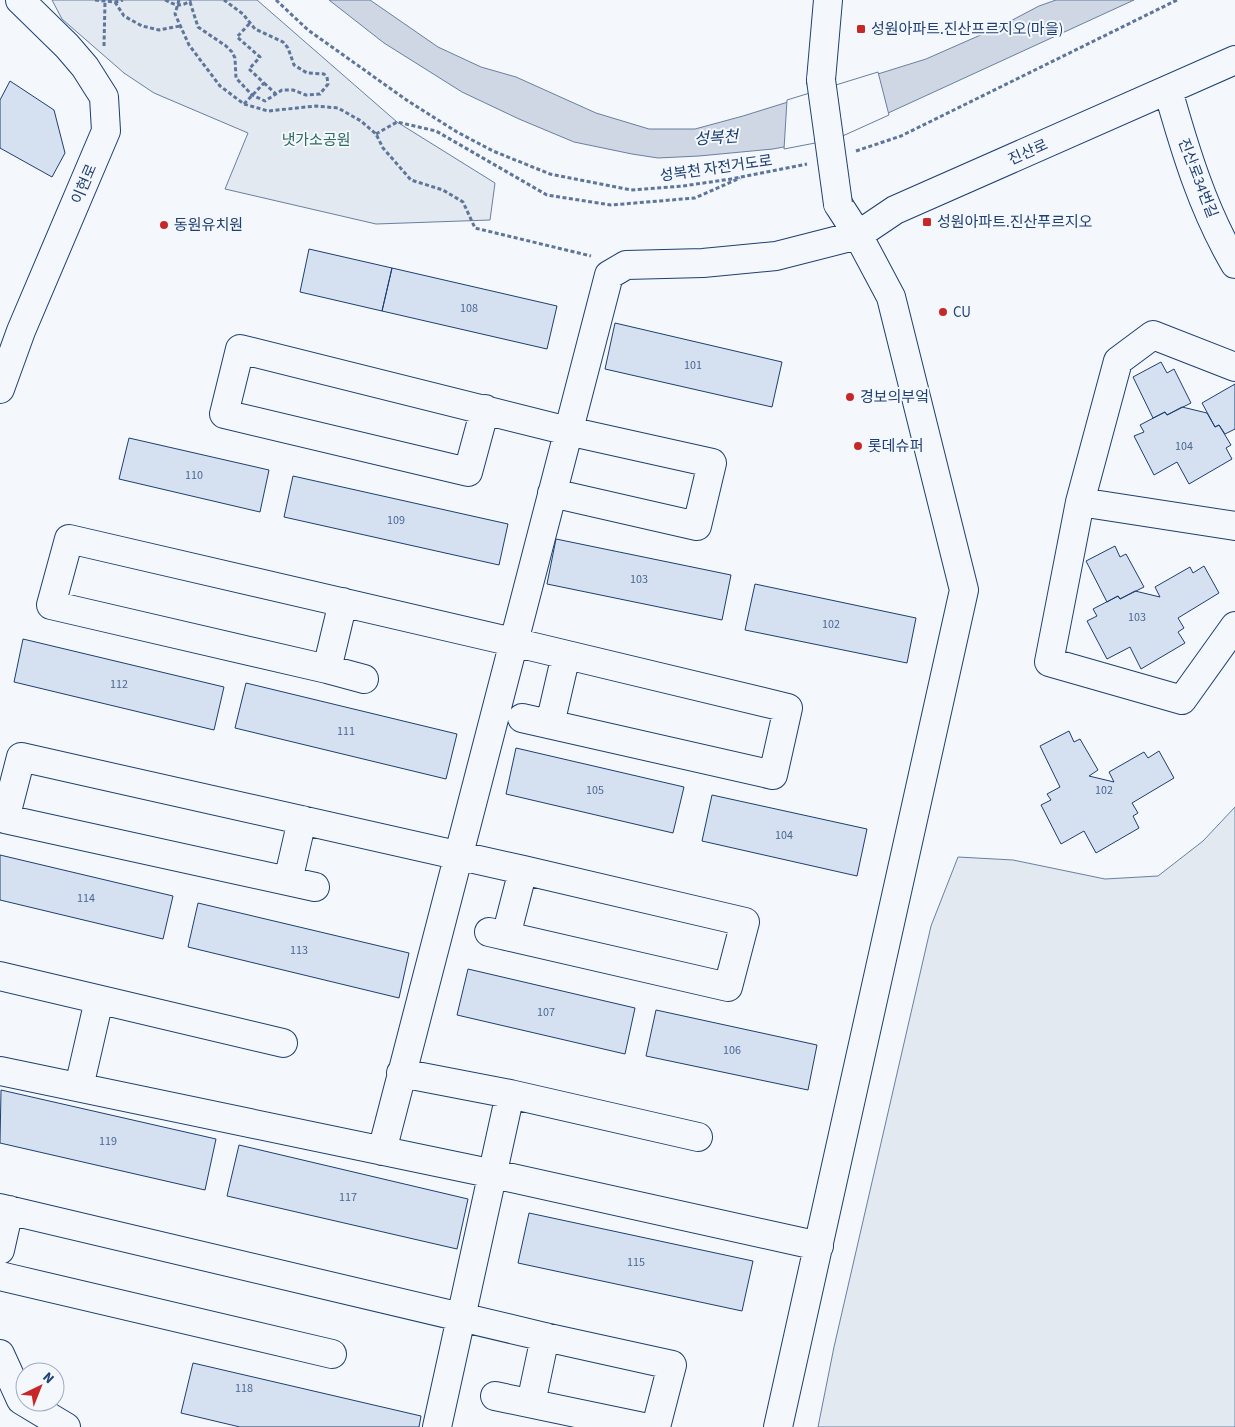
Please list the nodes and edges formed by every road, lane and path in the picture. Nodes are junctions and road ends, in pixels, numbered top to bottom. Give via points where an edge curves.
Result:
1 (95, 0) edge
2 (123, 0) edge
3 (164, 0) edge
4 (179, 0) edge
5 (224, 0) edge
6 (276, 0) edge
7 (828, 0) edge
8 (1177, 0) edge
9 (191, 1) edge
10 (115, 2) junction
11 (32, 5) edge
12 (176, 6) junction
13 (250, 23) junction
14 (180, 26) junction
15 (1235, 60) edge
16 (264, 83) junction
17 (1168, 90) junction
18 (276, 94) junction
19 (252, 95) junction
20 (244, 104) junction
21 (376, 134) junction
22 (851, 152) dead end
23 (814, 162) dead end
24 (745, 176) junction
25 (858, 235) junction
26 (626, 264) junction
27 (1235, 264) edge
28 (1235, 367) edge
29 (0, 389) edge
30 (485, 409) junction
31 (568, 431) junction
32 (552, 493) junction
33 (1080, 502) junction
34 (1235, 526) edge
35 (343, 602) junction
36 (1235, 626) edge
37 (513, 642) junction
38 (566, 655) junction
39 (328, 669) junction
40 (364, 679) dead end
41 (522, 718) dead end
42 (550, 724) junction
43 (302, 820) junction
44 (458, 856) junction
45 (523, 870) junction
46 (288, 881) junction
47 (316, 887) dead end
48 (0, 976) edge
49 (99, 1000) junction
50 (283, 1043) dead end
51 (0, 1071) edge
52 (401, 1072) junction
53 (79, 1087) junction
54 (510, 1094) junction
55 (698, 1137) dead end
56 (382, 1151) junction
57 (494, 1174) junction
58 (5, 1209) edge
59 (819, 1246) junction
60 (0, 1250) edge
61 (0, 1276) edge
62 (462, 1316) junction
63 (545, 1337) junction
64 (0, 1354) edge
65 (332, 1354) dead end
66 (0, 1368) edge
67 (495, 1396) dead end
68 (531, 1403) junction
69 (29, 1427) edge
70 (66, 1427) edge
71 (437, 1427) edge
72 (643, 1427) edge
73 (656, 1427) edge
74 (778, 1427) edge

1 - 10 path
2 - 10 path
3 - 12 path
4 - 12 path
5 - 13 path
6 - 24 path, 성복천 자전거도로 via 308,30 408,101 493,151 550,174 631,190
7 - 25 street, bridge via 821,80 838,204
8 - 22 path via 901,136
9 - 12 path
9 - 19 path via 198,27 232,52 236,78
10 - 14 path via 124,16 142,26 159,30
11 - 29 street, 이현로 via 85,67 104,97 106,131 21,331
12 - 14 path via 175,14
13 - 16 path via 237,37 260,57 249,70
13 - 18 path via 255,29 284,42 294,65 307,73 327,77 328,84 320,94 306,96 293,90 282,90
14 - 20 path via 189,45 220,86
15 - 17 street, 진산로
16 - 18 path
16 - 19 path
17 - 25 street, 진산로 via 895,210
17 - 27 street, 진산로34번길 via 1191,166
18 - 19 path via 266,101
19 - 20 path
20 - 21 path via 268,111 316,106 338,108
21 - 24 path via 398,122 436,131 547,196 611,205 695,198
21 - 26 path via 383,148 411,180 443,190 463,202 475,228
23 - 24 path, 성복천 자전거도로
25 - 26 street, 진산로 via 776,256 703,263
25 - 59 street via 892,297 964,590
26 - 31 street via 609,274
28 - 33 street via 1153,335 1118,361
30 - 30 street via 468,472 224,414 240,349
30 - 31 street
31 - 32 street
31 - 32 street via 712,463 697,526
32 - 37 street
33 - 34 street
33 - 36 street via 1049,662 1182,700
35 - 37 street
35 - 39 street
35 - 39 street via 69,539 51,604
37 - 38 street
37 - 44 street
38 - 42 street
38 - 42 street via 788,708 773,775
39 - 40 street
41 - 42 street
43 - 44 street
43 - 46 street
43 - 46 street via 21,758 5,819
44 - 45 street
44 - 52 street
45 - 45 street via 745,922 728,987 497,934
46 - 47 street
48 - 49 street
49 - 50 street
49 - 53 street
51 - 53 street
52 - 54 street
52 - 56 street
53 - 56 street
54 - 55 street
54 - 57 street
56 - 57 street
57 - 59 street
57 - 62 street
58 - 60 street
58 - 62 street
59 - 74 street
61 - 65 street
62 - 63 street
62 - 71 street
63 - 68 street
63 - 73 street via 672,1365
64 - 70 street via 22,1400
66 - 69 street
67 - 68 street
68 - 72 street

